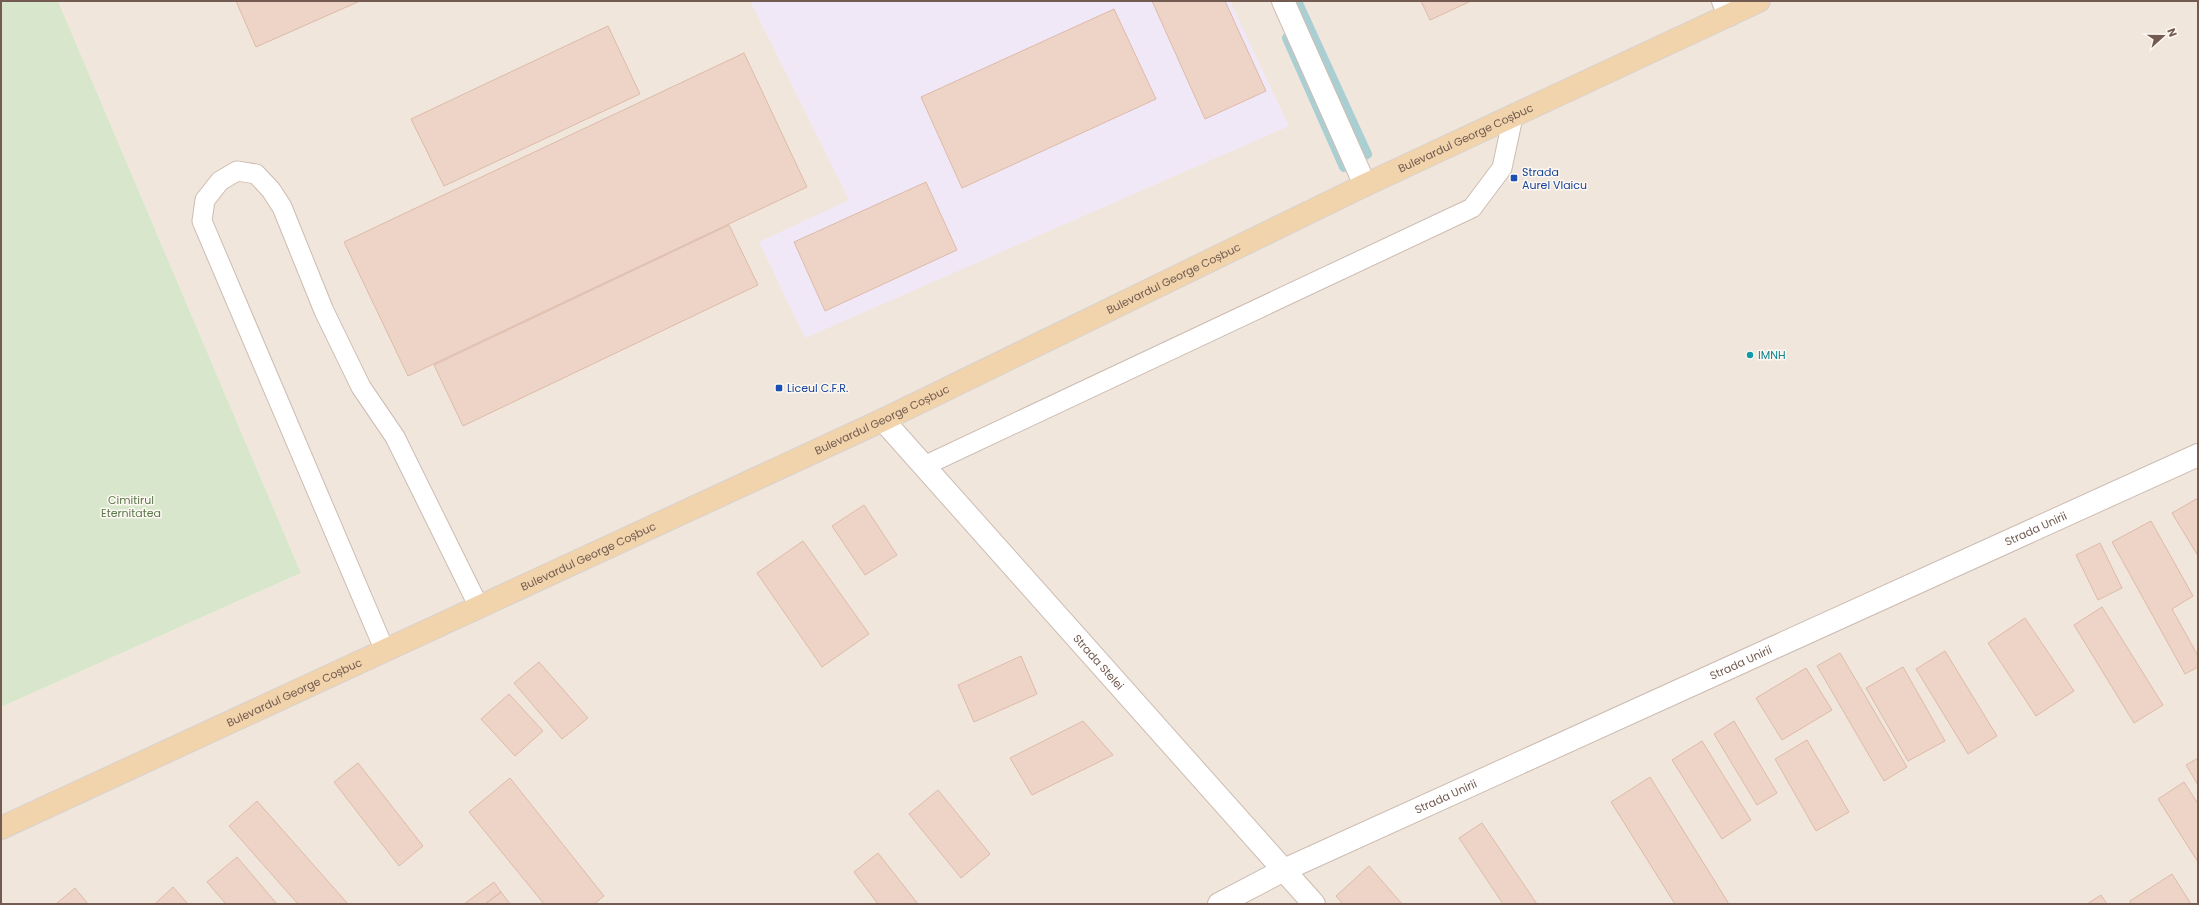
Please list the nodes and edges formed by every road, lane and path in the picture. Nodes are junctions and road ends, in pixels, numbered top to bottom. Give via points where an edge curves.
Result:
1 (1283, 1) edge
2 (1758, 1) edge
3 (1726, 8) edge
4 (1513, 117) junction
5 (1365, 185) junction
6 (883, 420) junction
7 (2198, 455) edge
8 (924, 466) junction
9 (479, 607) junction
10 (385, 651) junction
11 (1, 828) edge
12 (1284, 870) junction
13 (1219, 904) edge
14 (1314, 904) edge

1 - 5 street
2 - 3 main road, Bulevardul George Coșbuc
3 - 4 main road, Bulevardul George Coșbuc
4 - 5 main road, Bulevardul George Coșbuc
4 - 8 lane via 1502,168 1472,208
5 - 6 main road, Bulevardul George Coșbuc
6 - 8 street, Strada Stelei
6 - 9 main road, Bulevardul George Coșbuc
7 - 12 street, Strada Unirii
8 - 12 street, Strada Stelei
9 - 10 main road, Bulevardul George Coșbuc
9 - 10 lane via 395,436 361,387 324,311 282,207 256,174 237,171 220,181 205,200 202,221
10 - 11 main road, Bulevardul George Coșbuc
12 - 13 street, Strada Unirii
12 - 14 street, Strada Stelei

